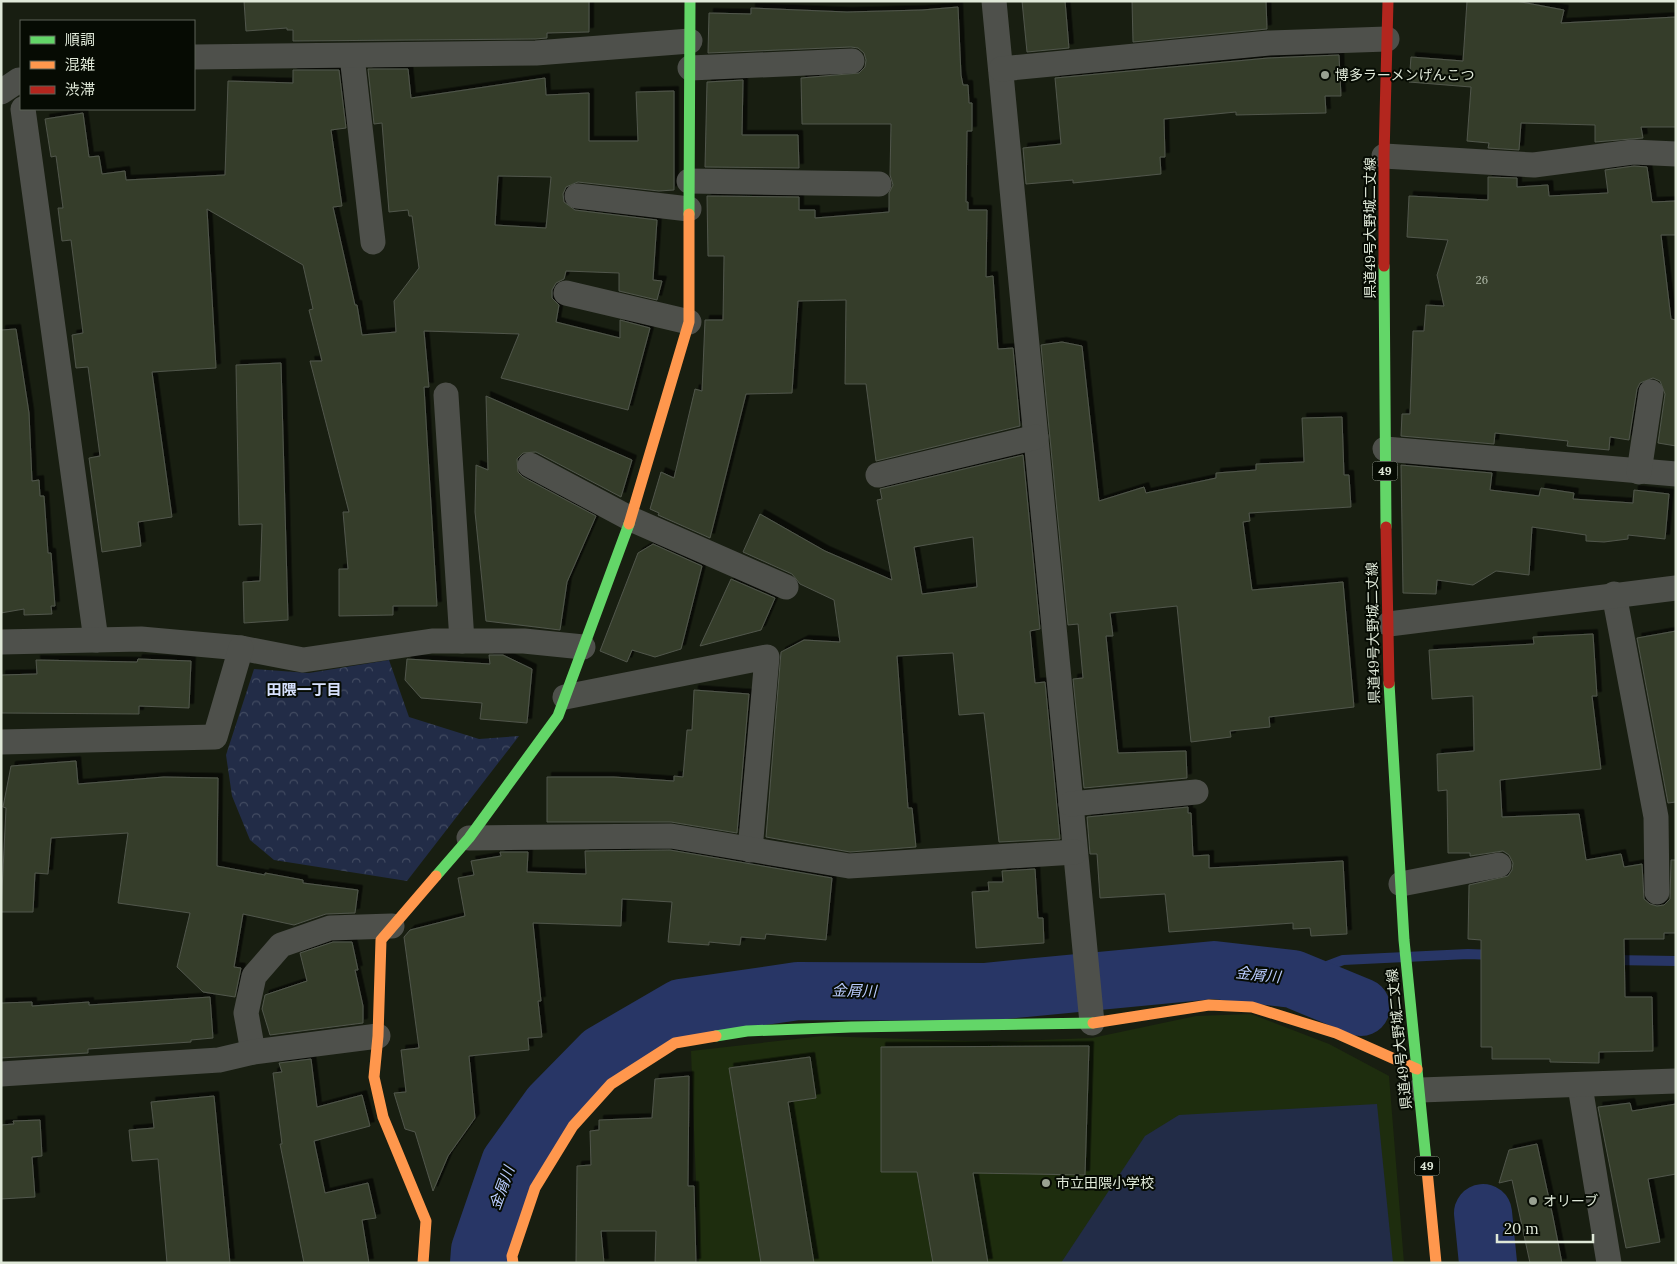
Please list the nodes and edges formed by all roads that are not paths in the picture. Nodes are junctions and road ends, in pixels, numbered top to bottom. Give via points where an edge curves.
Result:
1 (690, 1) edge
2 (994, 1) edge
3 (1388, 1) edge
4 (1387, 39) junction
5 (690, 41) junction
6 (352, 56) junction
7 (195, 57) edge
8 (852, 60) dead end
9 (690, 68) junction
10 (1001, 69) junction
11 (23, 110) edge
12 (1676, 154) edge
13 (1384, 156) junction
14 (689, 181) junction
15 (879, 184) dead end
16 (577, 196) dead end
17 (689, 209) junction
18 (373, 242) dead end
19 (566, 293) dead end
20 (688, 322) junction
21 (1651, 392) dead end
22 (446, 395) dead end
23 (1036, 437) junction
24 (1385, 449) junction
25 (530, 465) dead end
26 (1639, 472) junction
27 (1676, 474) edge
28 (878, 475) dead end
29 (631, 518) junction
30 (786, 587) dead end
31 (1676, 588) edge
32 (1614, 594) junction
33 (1389, 624) junction
34 (96, 640) junction
35 (462, 641) junction
36 (1, 642) edge
37 (583, 647) junction
38 (241, 648) junction
39 (565, 697) junction
40 (1, 742) edge
41 (1196, 792) dead end
42 (1071, 804) junction
43 (469, 838) junction
44 (750, 850) junction
45 (1076, 852) junction
46 (1499, 865) dead end
47 (1401, 884) junction
48 (1657, 892) dead end
49 (392, 926) junction
50 (1091, 1016) junction
51 (378, 1036) junction
52 (253, 1052) junction
53 (1, 1074) edge
54 (1676, 1080) edge
55 (1423, 1083) junction
56 (1580, 1086) junction
57 (423, 1263) edge
58 (513, 1263) edge
59 (1436, 1263) edge
60 (1609, 1263) edge

1 - 5 street
2 - 10 street
3 - 4 street, 県道49号大野城二丈線 / 49
4 - 10 street via 1269,43
4 - 13 street, 県道49号大野城二丈線 / 49
5 - 6 street via 536,53
5 - 9 street
6 - 7 street
6 - 18 street
8 - 9 street
9 - 14 street
10 - 23 street
11 - 34 street
12 - 13 street via 1632,152 1534,165
13 - 24 street, 県道49号大野城二丈線 / 49
14 - 15 street
14 - 17 street
16 - 17 street
17 - 20 street
19 - 20 street
20 - 29 street
21 - 26 street
22 - 35 street
23 - 28 street
23 - 42 street
24 - 26 street
24 - 33 street, 県道49号大野城二丈線 / 49
25 - 29 street
26 - 27 street
29 - 30 street
29 - 37 street
31 - 32 street
32 - 33 street
32 - 48 street via 1656,816
33 - 47 street, 県道49号大野城二丈線 / 49 via 1390,720
34 - 36 street
34 - 38 street via 141,639
35 - 37 street via 524,641
35 - 38 street via 432,641 304,660
37 - 39 street
38 - 40 street via 215,737
39 - 43 street via 558,716
39 - 44 street via 767,657
41 - 42 street
42 - 45 street
43 - 44 street via 671,836
43 - 49 street
44 - 45 street via 849,866
45 - 50 street
46 - 47 street
47 - 55 street, 県道49号大野城二丈線 / 49 via 1415,1052
49 - 51 street via 381,940
49 - 52 street via 330,928 281,946 254,976 246,1013
50 - 55 street via 1135,1015 1209,1005 1252,1007 1336,1033
50 - 58 street via 747,1031 675,1042 611,1084 573,1126 535,1188 512,1256
51 - 52 street
51 - 57 street via 374,1077 383,1117 426,1222
52 - 53 street via 219,1060
54 - 56 street
55 - 56 street
55 - 59 street, 県道49号大野城二丈線 / 49
56 - 60 street

